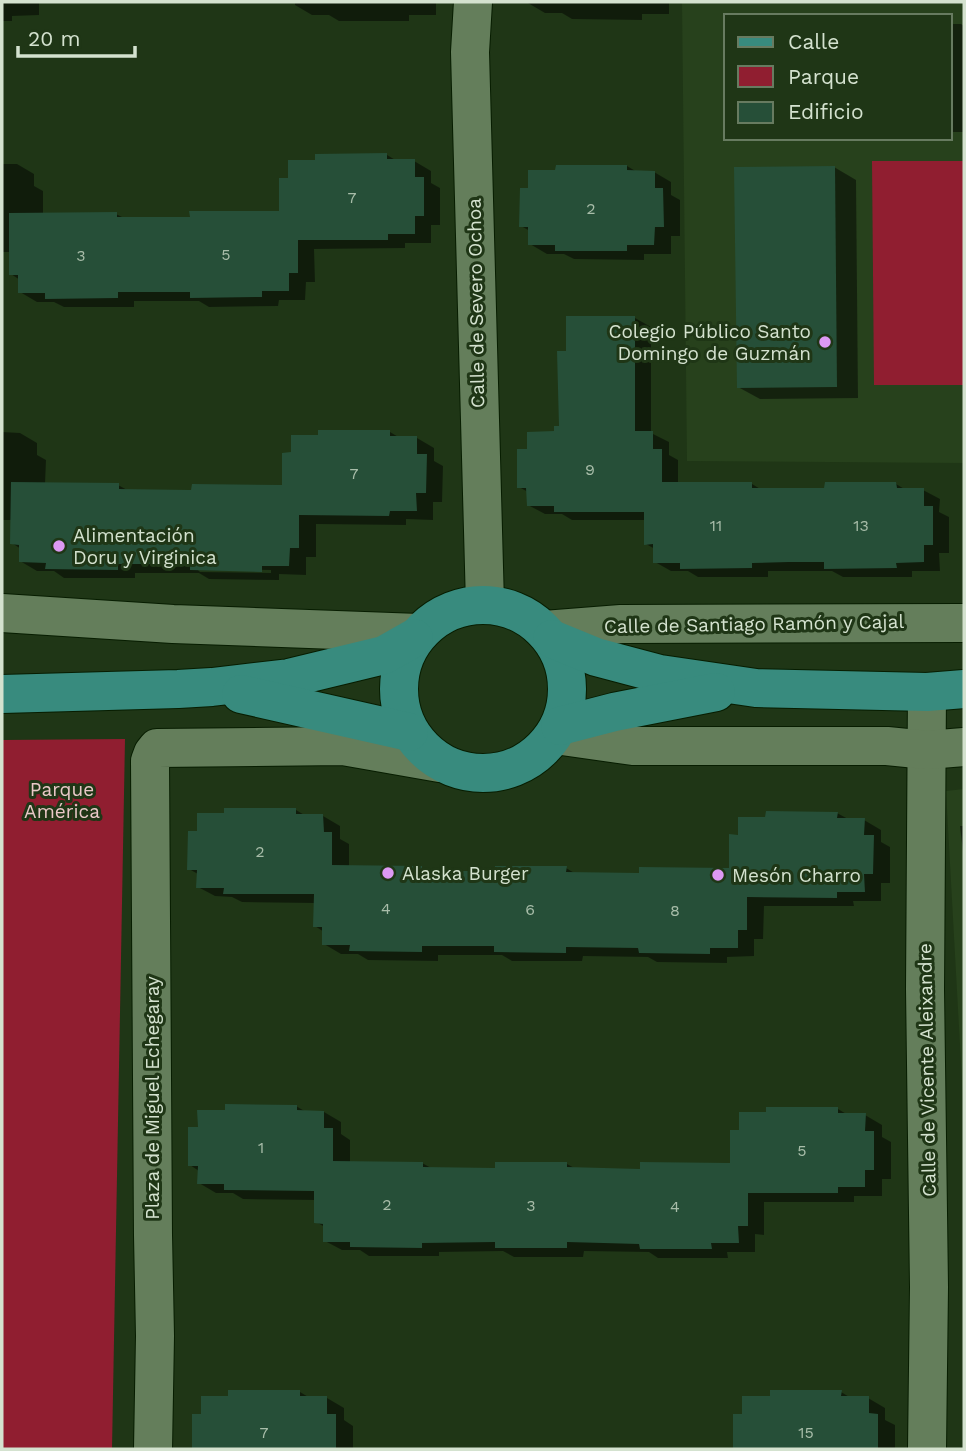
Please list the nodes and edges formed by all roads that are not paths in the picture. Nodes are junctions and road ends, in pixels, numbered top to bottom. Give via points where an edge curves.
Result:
1 (472, 2) edge
2 (485, 604) junction
3 (2, 613) edge
4 (964, 623) edge
5 (417, 635) junction
6 (548, 635) junction
7 (212, 687) junction
8 (757, 688) junction
9 (964, 689) edge
10 (927, 692) junction
11 (2, 694) edge
12 (557, 730) junction
13 (409, 732) junction
14 (964, 747) edge
15 (927, 750) junction
16 (439, 763) junction
17 (153, 1449) edge
18 (927, 1449) edge

1 - 2 street, Calle de Severo Ochoa
2 - 5 main road via 458,607 434,619
2 - 6 main road via 517,611
3 - 5 street
4 - 6 street, Calle de Santiago Ramón y Cajal via 621,624
5 - 7 main road via 384,655 289,678
5 - 13 main road via 403,660 398,684 400,709
6 - 8 main road, Calle de Santiago Ramón y Cajal via 596,657 660,674
6 - 12 main road via 563,659 567,682 567,704
7 - 11 main road
7 - 13 main road
8 - 10 main road, Calle de Santiago Ramón y Cajal
8 - 12 main road, Calle de Santiago Ramón y Cajal via 614,712
9 - 10 main road, Calle de Santiago Ramón y Cajal
10 - 15 street, Calle de Vicente Aleixandre
12 - 15 street via 633,746
12 - 16 main road via 523,764 513,767 481,774
13 - 16 main road
14 - 15 street
15 - 18 street, Calle de Vicente Aleixandre
16 - 17 street, Plaza de Miguel Echegaray via 343,746 157,748 153,753

